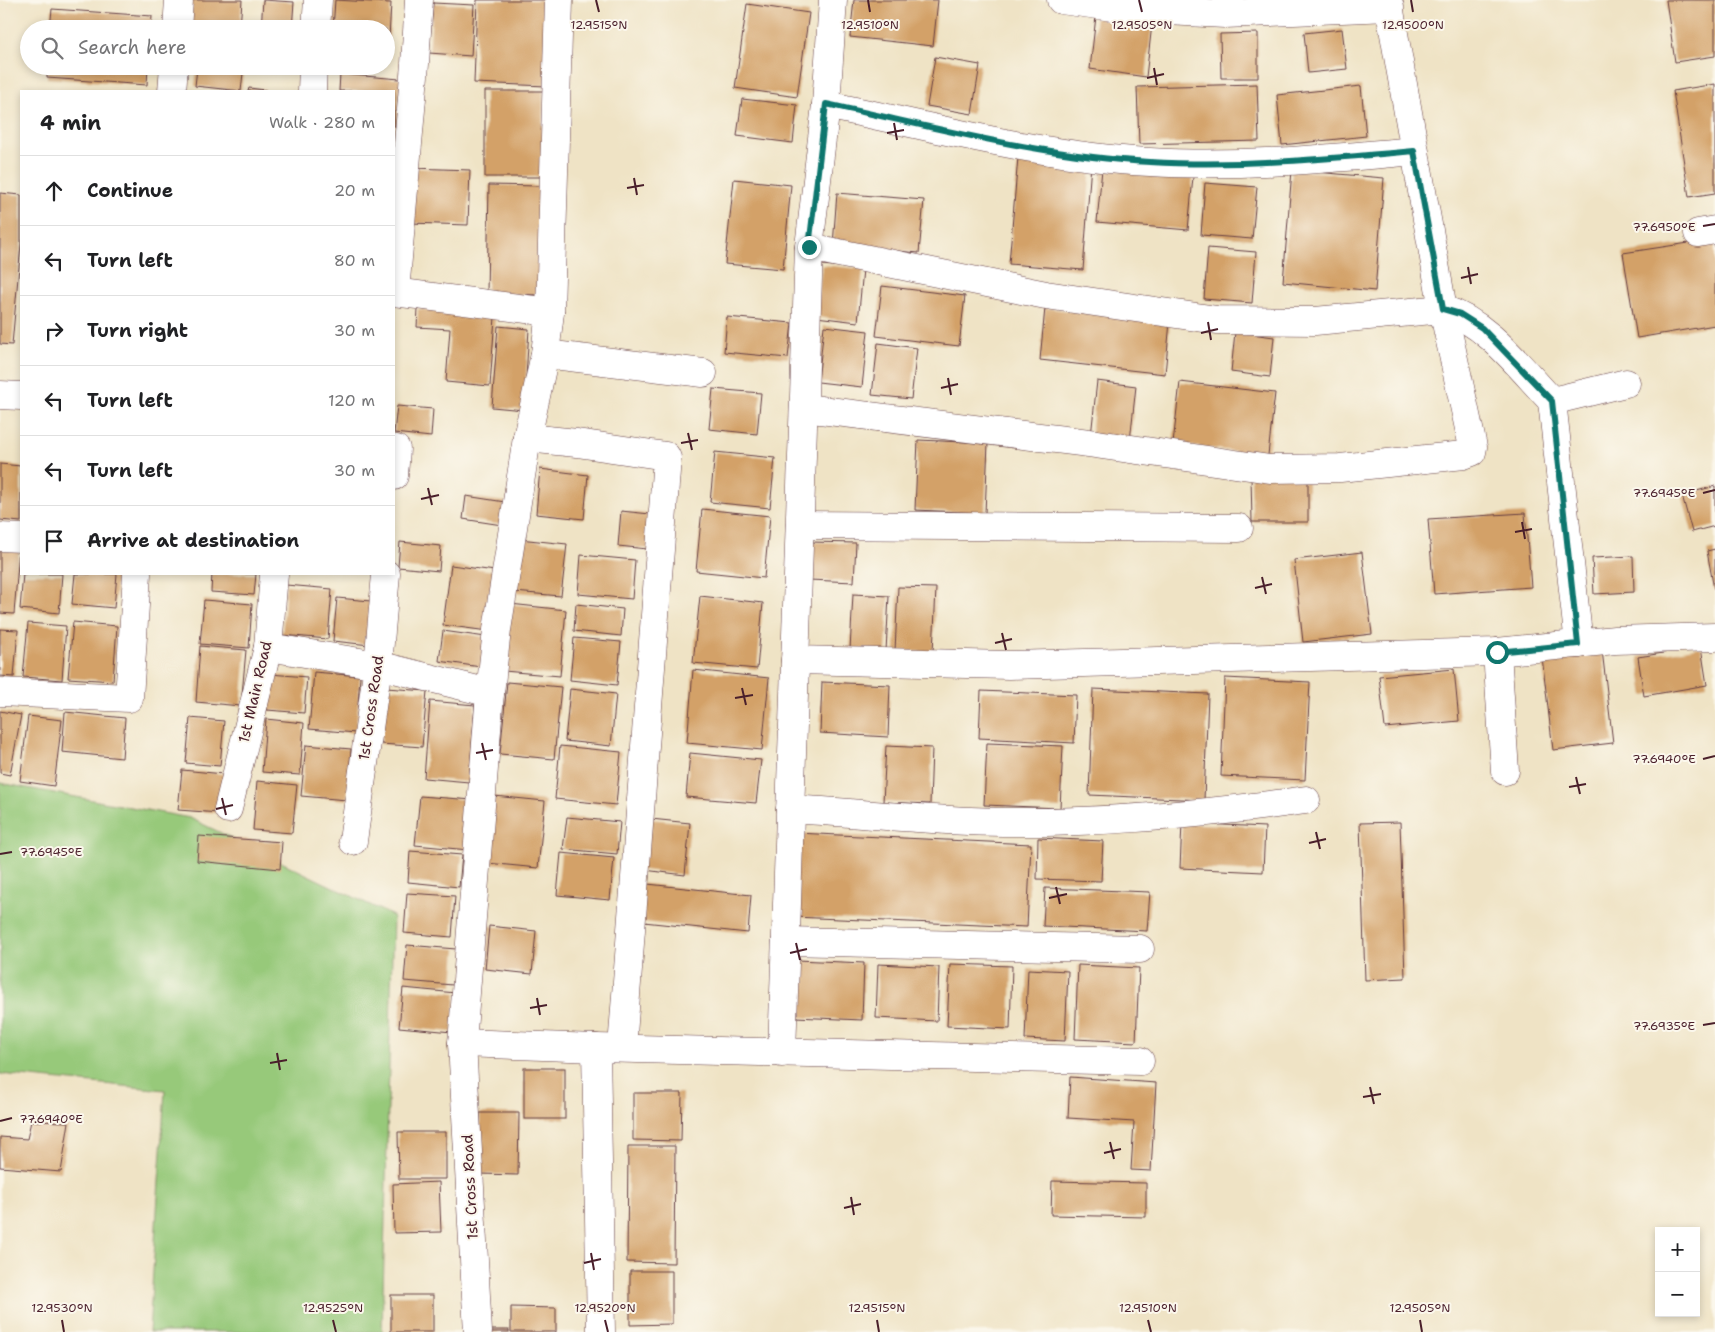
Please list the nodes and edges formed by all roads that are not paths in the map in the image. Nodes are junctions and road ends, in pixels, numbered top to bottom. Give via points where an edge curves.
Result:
1 (179, 0) edge
2 (318, 0) edge
3 (418, 0) edge
4 (559, 0) edge
5 (833, 0) edge
6 (1061, 0) edge
7 (1389, 3) edge
8 (178, 20) edge
9 (317, 20) edge
10 (173, 75) edge
11 (313, 75) edge
12 (172, 90) edge
13 (312, 90) edge
14 (826, 104) junction
15 (1414, 151) junction
16 (809, 247) junction
17 (395, 281) edge
18 (395, 292) edge
19 (1443, 309) junction
20 (550, 312) junction
21 (545, 354) junction
22 (703, 373) dead end
23 (1626, 383) dead end
24 (0, 395) edge
25 (20, 396) edge
26 (1552, 401) junction
27 (804, 408) junction
28 (527, 438) junction
29 (800, 525) junction
30 (1239, 528) dead end
31 (0, 537) edge
32 (20, 538) edge
33 (137, 575) edge
34 (274, 575) edge
35 (386, 575) edge
36 (1715, 637) edge
37 (1578, 644) junction
38 (268, 647) junction
39 (1497, 652) junction
40 (795, 660) junction
41 (378, 666) junction
42 (0, 692) edge
43 (490, 693) junction
44 (1505, 771) dead end
45 (1306, 800) dead end
46 (790, 808) junction
47 (228, 809) dead end
48 (353, 841) dead end
49 (786, 941) junction
50 (1140, 949) dead end
51 (462, 1043) junction
52 (609, 1048) junction
53 (782, 1053) junction
54 (1140, 1061) dead end
55 (478, 1332) edge
56 (601, 1332) edge

1 - 8 street
2 - 9 street
3 - 17 street
4 - 20 street, 1st Cross Road
5 - 14 street
6 - 7 street via 1128,9 1225,14
7 - 15 street
10 - 12 street
11 - 13 street
14 - 15 street via 1054,151 1150,162 1304,161
14 - 16 street
15 - 19 street
16 - 19 street via 1046,295 1218,320 1314,322
16 - 27 street
18 - 20 street
19 - 26 street via 1460,314 1482,328
19 - 27 street via 1472,447 1472,452 1464,456 1340,468 1270,470
20 - 21 street, 1st Cross Road
21 - 22 street
21 - 28 street, 1st Cross Road
23 - 26 street
24 - 25 street
26 - 37 street
27 - 29 street
28 - 43 street, 1st Cross Road
28 - 52 street via 667,458
29 - 30 street
29 - 40 street
31 - 32 street
33 - 42 street via 129,698
34 - 38 street, 1st Main Road
35 - 41 street, 1st Cross Road
36 - 37 street
37 - 39 street
38 - 41 street
38 - 47 street, 1st Main Road
39 - 40 street via 1009,664
39 - 44 street
40 - 46 street
41 - 43 street
41 - 48 street, 1st Cross Road
43 - 51 street, 1st Cross Road
45 - 46 street via 1094,821 1001,822
46 - 49 street
49 - 50 street
49 - 53 street
51 - 52 street
51 - 55 street, 1st Cross Road
52 - 53 street
52 - 56 street
53 - 54 street

